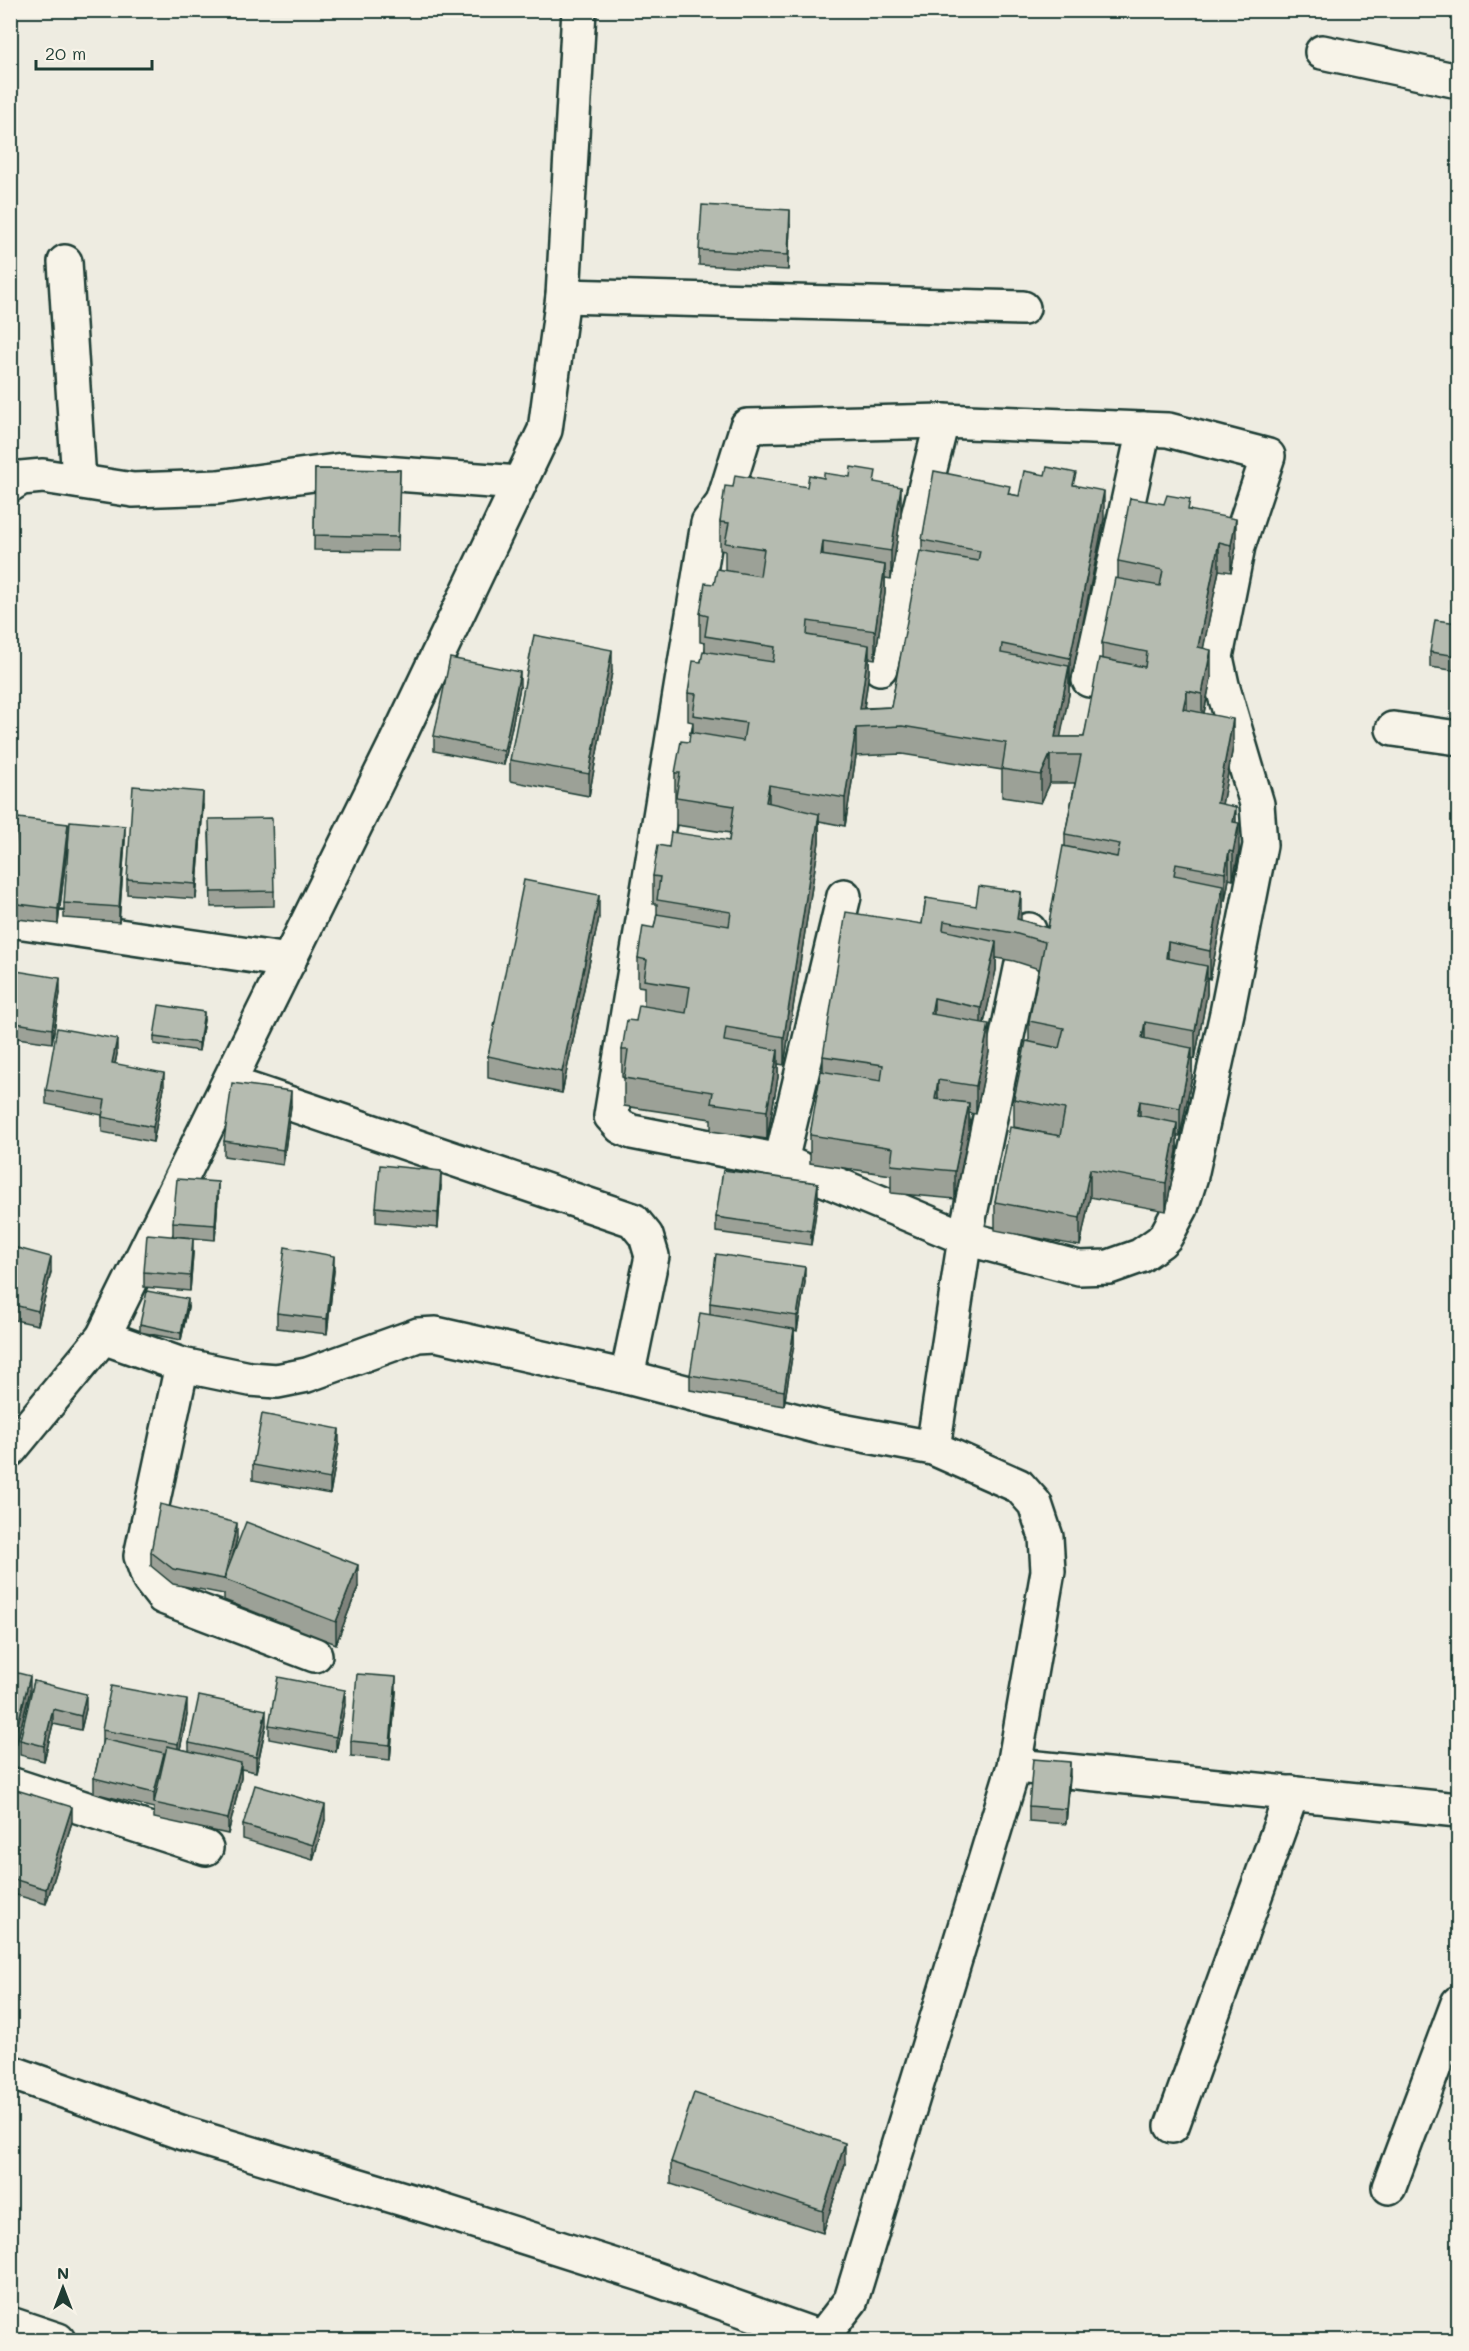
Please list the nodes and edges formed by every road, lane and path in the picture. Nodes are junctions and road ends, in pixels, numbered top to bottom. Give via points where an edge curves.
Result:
1 (579, 10) edge
2 (1322, 52) dead end
3 (1458, 81) edge
4 (65, 262) dead end
5 (562, 296) junction
6 (1023, 309) dead end
7 (942, 421) junction
8 (1144, 429) junction
9 (79, 482) junction
10 (519, 483) junction
11 (10, 485) edge
12 (880, 668) dead end
13 (1089, 680) dead end
14 (1393, 729) dead end
15 (1458, 738) edge
16 (844, 896) dead end
17 (10, 920) edge
18 (1029, 930) edge
19 (289, 961) junction
20 (229, 1083) junction
21 (782, 1161) junction
22 (965, 1238) junction
23 (103, 1337) junction
24 (182, 1365) junction
25 (627, 1377) junction
26 (933, 1448) junction
27 (10, 1450) edge
28 (315, 1655) dead end
29 (1014, 1766) junction
30 (10, 1784) edge
31 (1292, 1793) junction
32 (1458, 1809) edge
33 (206, 1848) dead end
34 (1458, 2003) edge
35 (10, 2072) edge
36 (1172, 2127) dead end
37 (1389, 2187) dead end
38 (821, 2339) edge

1 - 5 street
2 - 3 street
4 - 9 street
5 - 6 street
5 - 10 street via 545,430
7 - 8 street
7 - 12 street
7 - 21 street via 747,426 723,503 708,522 611,1116 621,1127 644,1135
8 - 13 street
8 - 22 street via 1168,430 1268,456 1238,546 1216,657 1257,804 1260,846 1222,1036 1181,1208 1160,1242 1140,1256 1119,1263 1079,1268
9 - 10 street via 133,490 218,487 343,470
9 - 11 street via 43,476 21,478
10 - 19 street
14 - 15 street
16 - 21 street
17 - 19 street
18 - 22 street
19 - 20 street
20 - 23 street
20 - 25 street via 633,1220 646,1236 652,1256
21 - 22 street
22 - 26 street
23 - 24 street
23 - 27 street
24 - 25 street via 277,1381 307,1375 418,1335 436,1334
24 - 28 street via 141,1556 149,1579 163,1596
25 - 26 street via 820,1427
26 - 29 street via 1019,1486 1035,1504 1046,1537 1048,1571
29 - 31 street
29 - 38 street via 851,2300
30 - 33 street
31 - 32 street
31 - 36 street
34 - 37 street
35 - 38 street via 183,2133 599,2261

